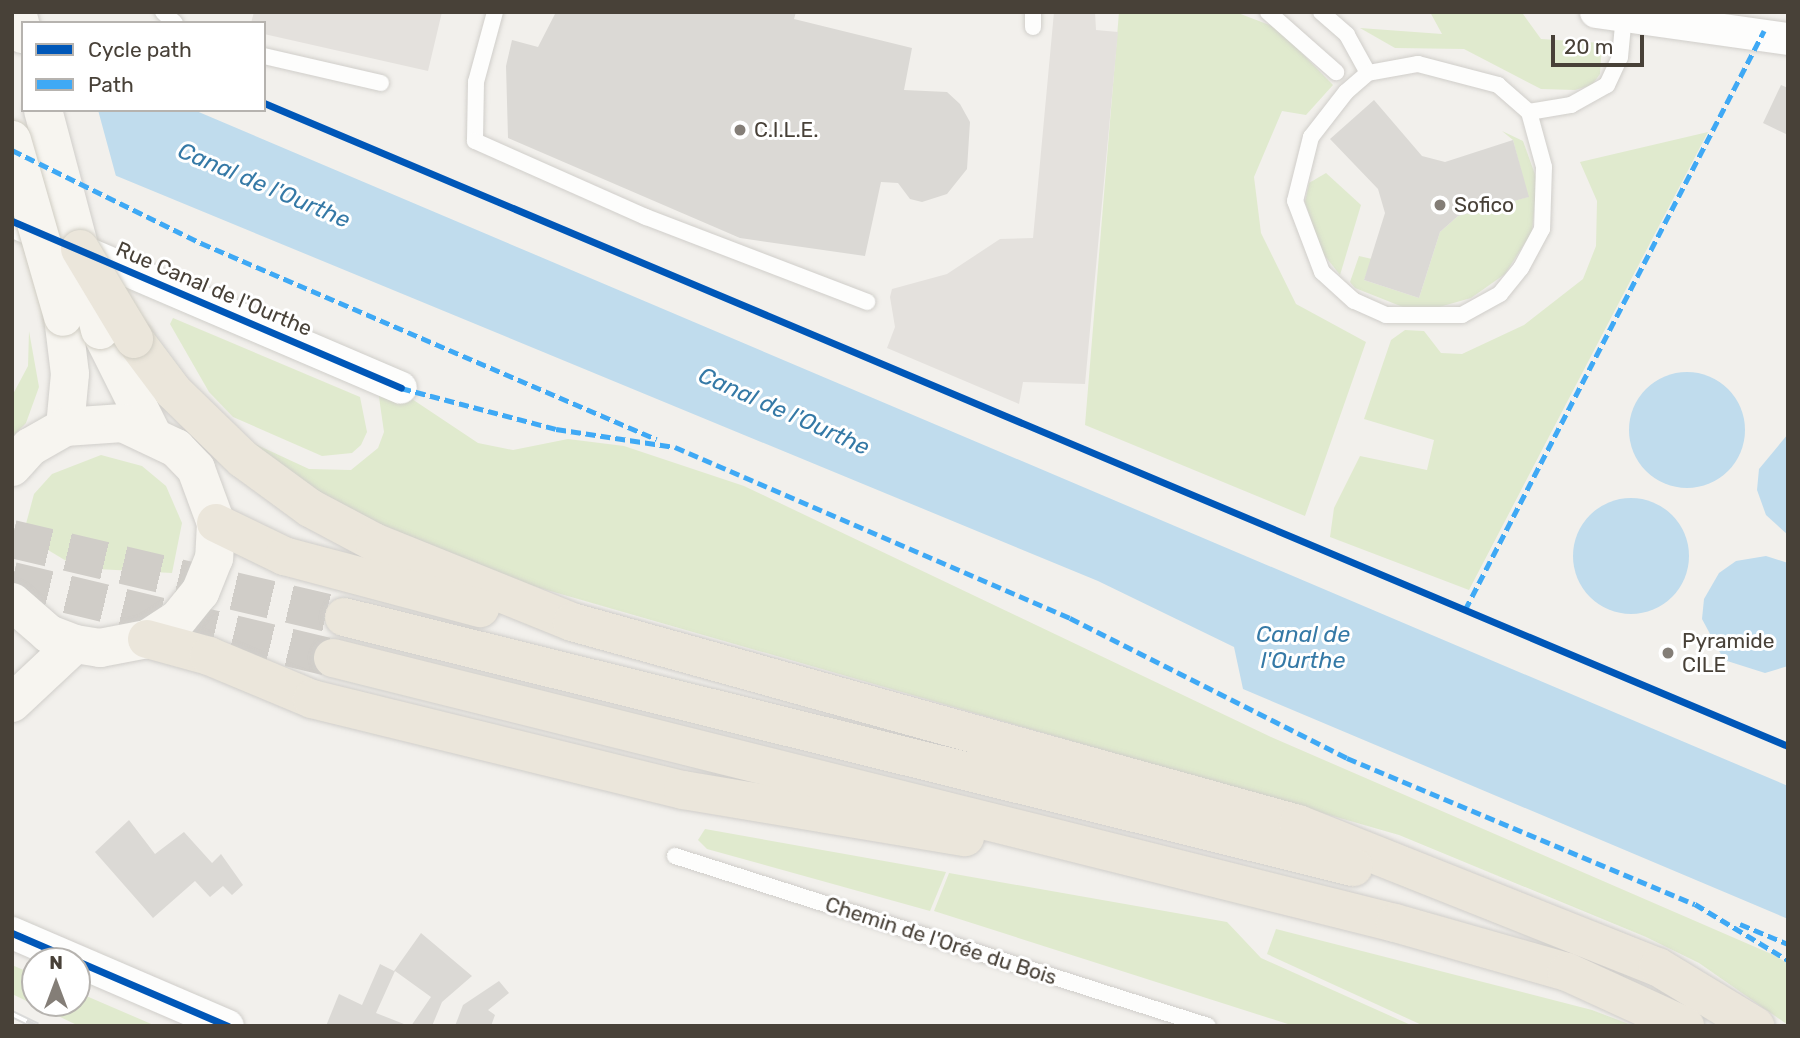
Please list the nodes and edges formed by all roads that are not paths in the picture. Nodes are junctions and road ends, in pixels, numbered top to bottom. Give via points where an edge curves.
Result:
1 (495, 12) edge
2 (1268, 12) edge
3 (1321, 12) edge
4 (1610, 14) edge
5 (1788, 39) edge
6 (266, 56) edge
7 (1336, 72) dead end
8 (1368, 73) junction
9 (382, 83) dead end
10 (1529, 111) junction
11 (44, 112) edge
12 (12, 139) edge
13 (12, 221) edge
14 (80, 249) joint
15 (867, 302) dead end
16 (117, 335) junction
17 (401, 388) dead end
18 (65, 427) junction
19 (151, 432) junction
20 (13, 463) edge
21 (216, 523) junction
22 (12, 602) edge
23 (344, 617) tunnel mouth
24 (572, 622) junction
25 (148, 639) junction
26 (75, 644) junction
27 (333, 658) tunnel mouth
28 (12, 703) edge
29 (1110, 853) junction
30 (675, 856) dead end
31 (1491, 901) junction
32 (12, 933) edge
33 (228, 1026) edge
34 (1208, 1026) edge
35 (1685, 1026) edge
36 (1755, 1026) edge

1 - 15 lane via 476,82 475,141 646,217
2 - 7 lane
3 - 8 lane via 1347,35
4 - 5 street
4 - 10 lane via 1620,57 1607,85 1571,105
6 - 9 lane
8 - 10 lane via 1409,64 1459,70 1498,85
8 - 10 lane via 1311,137 1295,201 1322,272 1354,301 1386,315 1462,315 1500,294 1521,268 1547,204
11 - 14 main road
12 - 18 main road, bridge via 63,317 70,374
13 - 17 street, Rue Canal de l'Ourthe
14 - 16 highway, bridge
16 - 19 main road
16 - 24 highway via 243,459 310,508 374,542
18 - 19 main road via 123,423
18 - 20 main road
19 - 21 main road via 195,469
21 - 24 highway via 284,556 516,617
21 - 25 main road via 214,558 200,592 178,620
22 - 26 main road via 49,635
23 - 31 highway
24 - 31 highway via 1298,824
25 - 26 main road via 124,646
25 - 29 highway via 312,699 683,790 910,832
26 - 28 main road
27 - 29 highway
29 - 35 highway via 1566,972
30 - 34 lane, Chemin de l'Orée du Bois
31 - 36 highway via 1658,967
32 - 33 street

